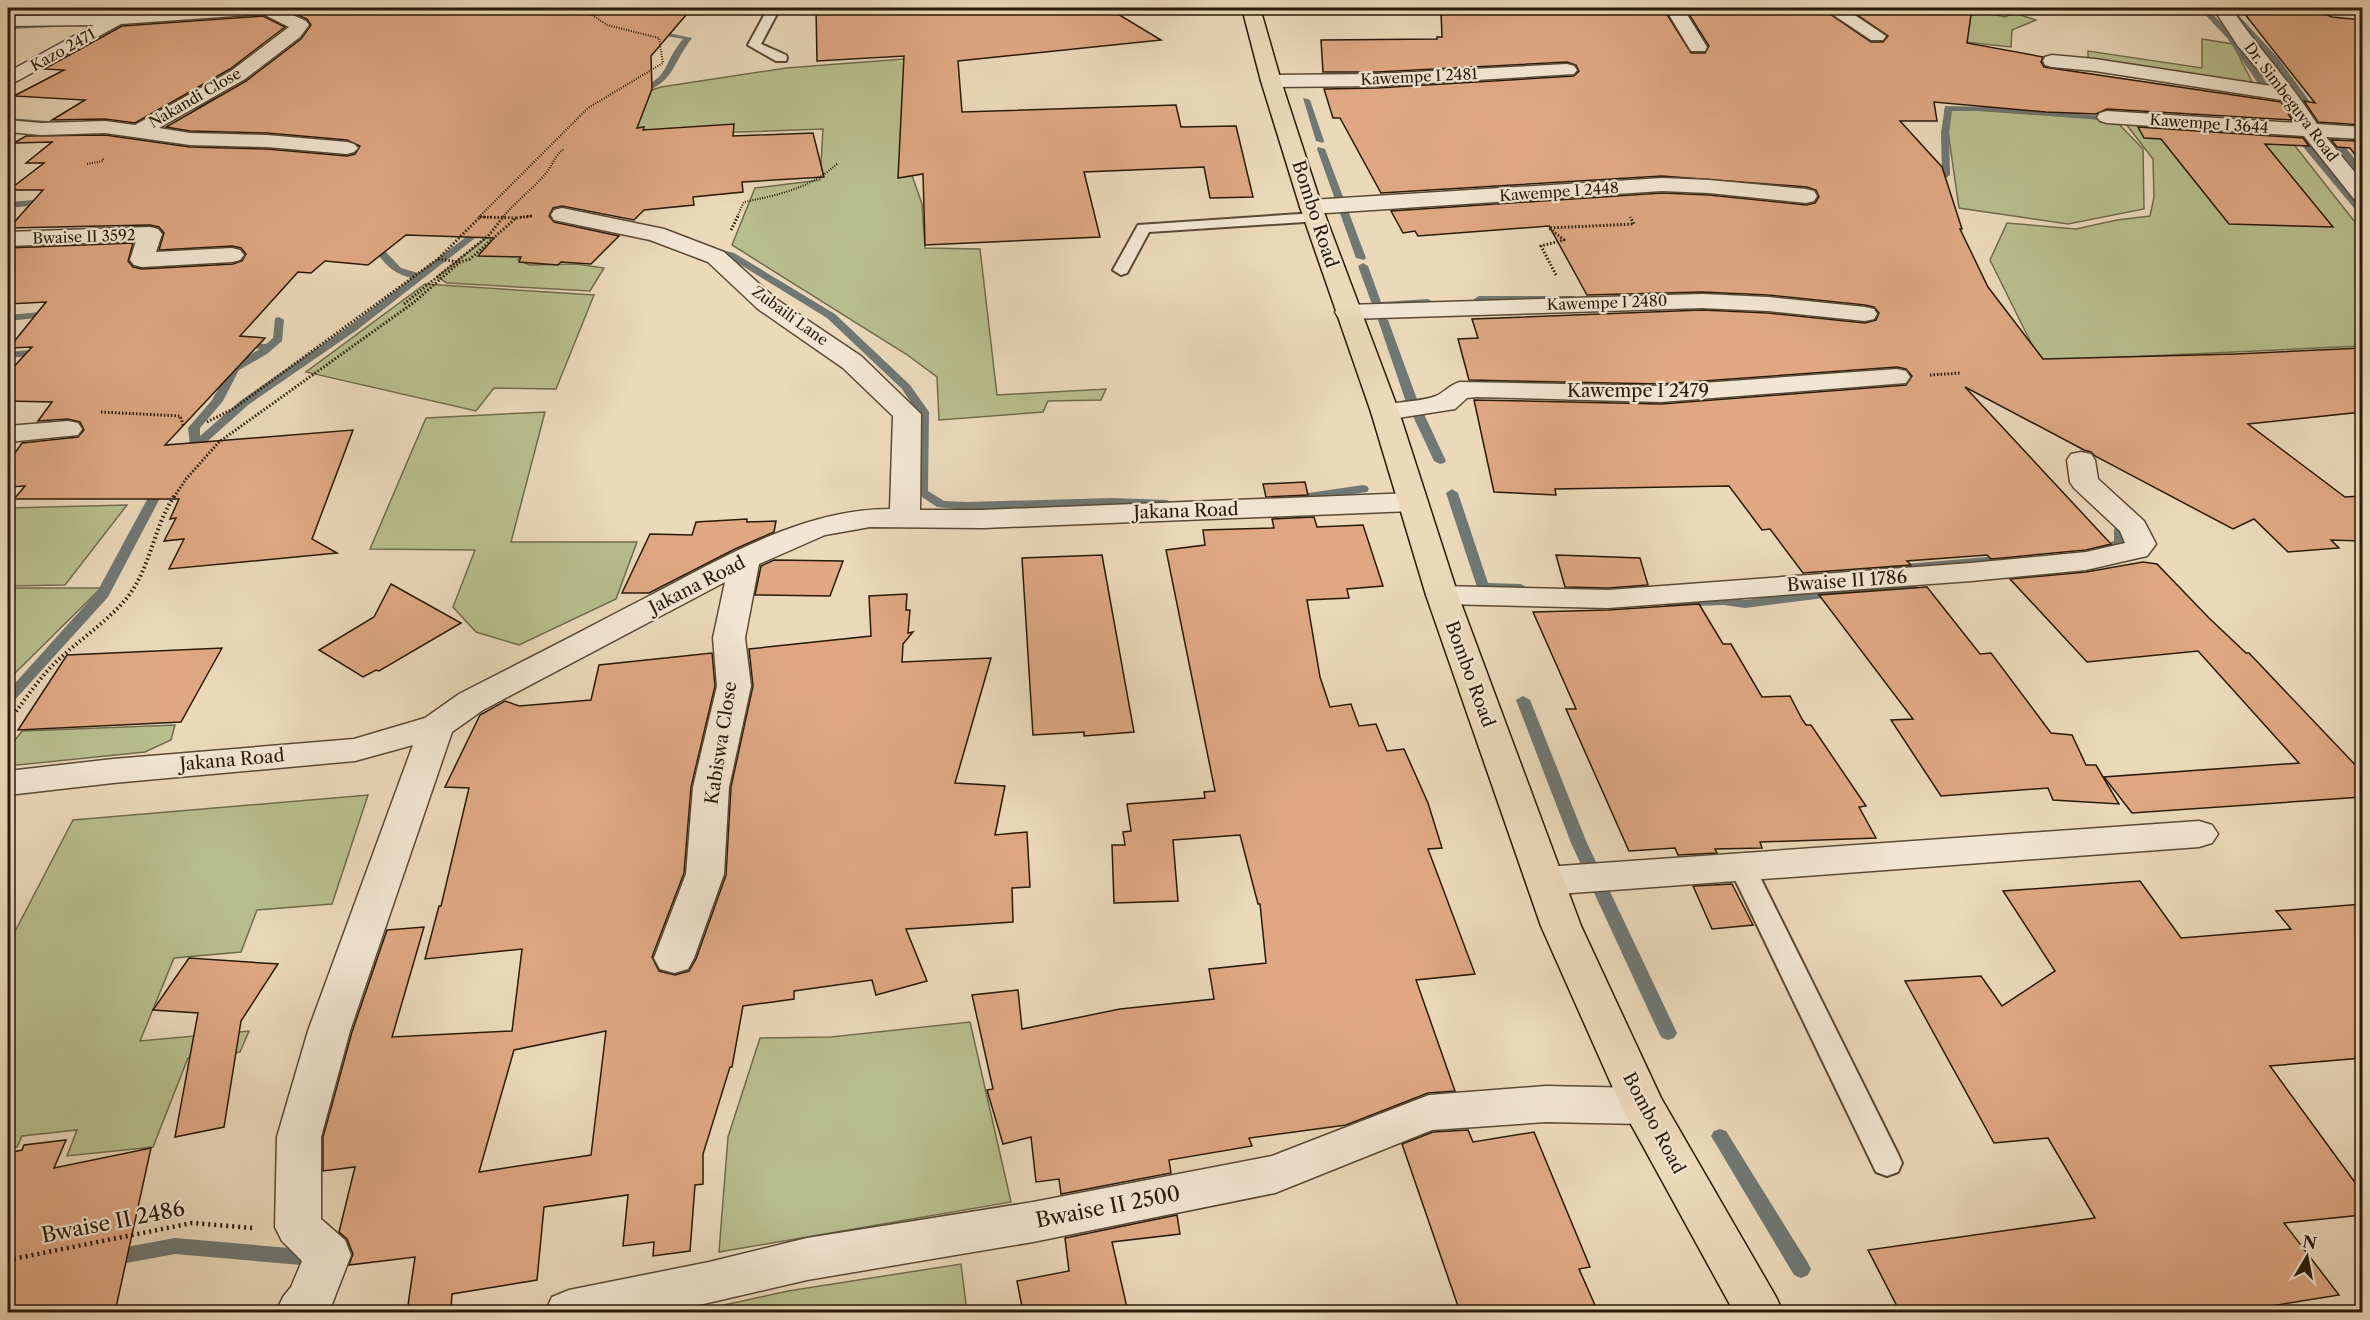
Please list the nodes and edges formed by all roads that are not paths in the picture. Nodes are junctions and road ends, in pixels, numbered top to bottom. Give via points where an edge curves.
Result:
1 (273, 8) edge
2 (778, 8) edge
3 (1251, 8) edge
4 (1674, 8) edge
5 (1832, 8) edge
6 (2222, 8) edge
7 (118, 19) junction
8 (8, 21) edge
9 (1878, 36) dead end
10 (1698, 47) dead end
11 (781, 58) dead end
12 (2052, 61) dead end
13 (1567, 70) dead end
14 (8, 80) edge
15 (1271, 81) junction
16 (2289, 95) junction
17 (2107, 117) dead end
18 (8, 126) edge
19 (2310, 130) junction
20 (139, 131) junction
21 (2362, 133) edge
22 (347, 148) dead end
23 (2362, 194) edge
24 (1806, 196) dead end
25 (1313, 213) junction
26 (562, 215) dead end
27 (8, 239) edge
28 (232, 255) dead end
29 (1121, 270) dead end
30 (1347, 312) junction
31 (1865, 314) dead end
32 (1896, 377) dead end
33 (1385, 412) junction
34 (60, 429) road end
35 (8, 434) edge
36 (2081, 460) dead end
37 (1412, 502) junction
38 (904, 517) junction
39 (745, 560) junction
40 (1442, 595) junction
41 (437, 726) junction
42 (8, 783) edge
43 (2199, 834) dead end
44 (1742, 867) junction
45 (1545, 881) junction
46 (674, 958) dead end
47 (1642, 1106) junction
48 (1887, 1163) dead end
49 (300, 1312) edge
50 (569, 1312) edge
51 (1759, 1312) edge

1 - 7 street
1 - 20 street, Nakandi Close via 300,25 294,33 238,75
2 - 11 lane via 773,9 754,45
3 - 15 main road, Bombo Road
4 - 10 street
5 - 9 street
6 - 16 street, Dr. Simbeguya Road
7 - 8 street
7 - 14 street, Kazo 2471
12 - 16 street
13 - 15 street, Kawempe I 2481
15 - 25 main road, Bombo Road
16 - 19 street, Dr. Simbeguya Road
17 - 19 street, Kawempe I 3644
18 - 20 street
19 - 21 street, Kawempe I 3644
19 - 23 street, Dr. Simbeguya Road
20 - 22 street, Nakandi Close via 190,139
24 - 25 street, Kawempe I 2448 via 1704,185 1641,184
25 - 29 lane via 1144,228
25 - 30 main road, Bombo Road
26 - 38 street, Zubaili Lane via 656,234 716,257 767,304 852,362 907,414
27 - 28 street, Bwaise II 3592 via 150,234 142,260
30 - 31 street, Kawempe I 2480 via 1736,302
30 - 33 main road, Bombo Road
32 - 33 street, Kawempe I 2479 via 1661,394 1476,388 1460,390 1445,403
33 - 37 main road, Bombo Road
34 - 35 street
36 - 40 street, Bwaise II 1786 via 2084,482 2133,527 2141,544 2136,550 2086,561 1971,572 1608,599
37 - 38 street, Jakana Road via 983,519
37 - 40 main road, Bombo Road
38 - 39 street, Jakana Road via 817,527
39 - 41 street, Jakana Road via 471,702
39 - 46 street, Kabiswa Close via 729,638 734,686 711,787 705,874
40 - 45 main road, Bombo Road
41 - 42 street, Jakana Road via 355,750
41 - 49 street via 329,1031 299,1137 298,1227 328,1255 310,1301
43 - 44 street
44 - 45 street
44 - 48 lane
45 - 47 main road, Bombo Road via 1561,926
47 - 50 street, Bwaise II 2500 via 1546,1104 1429,1113 1275,1174 1033,1222 807,1259
47 - 51 main road, Bombo Road

